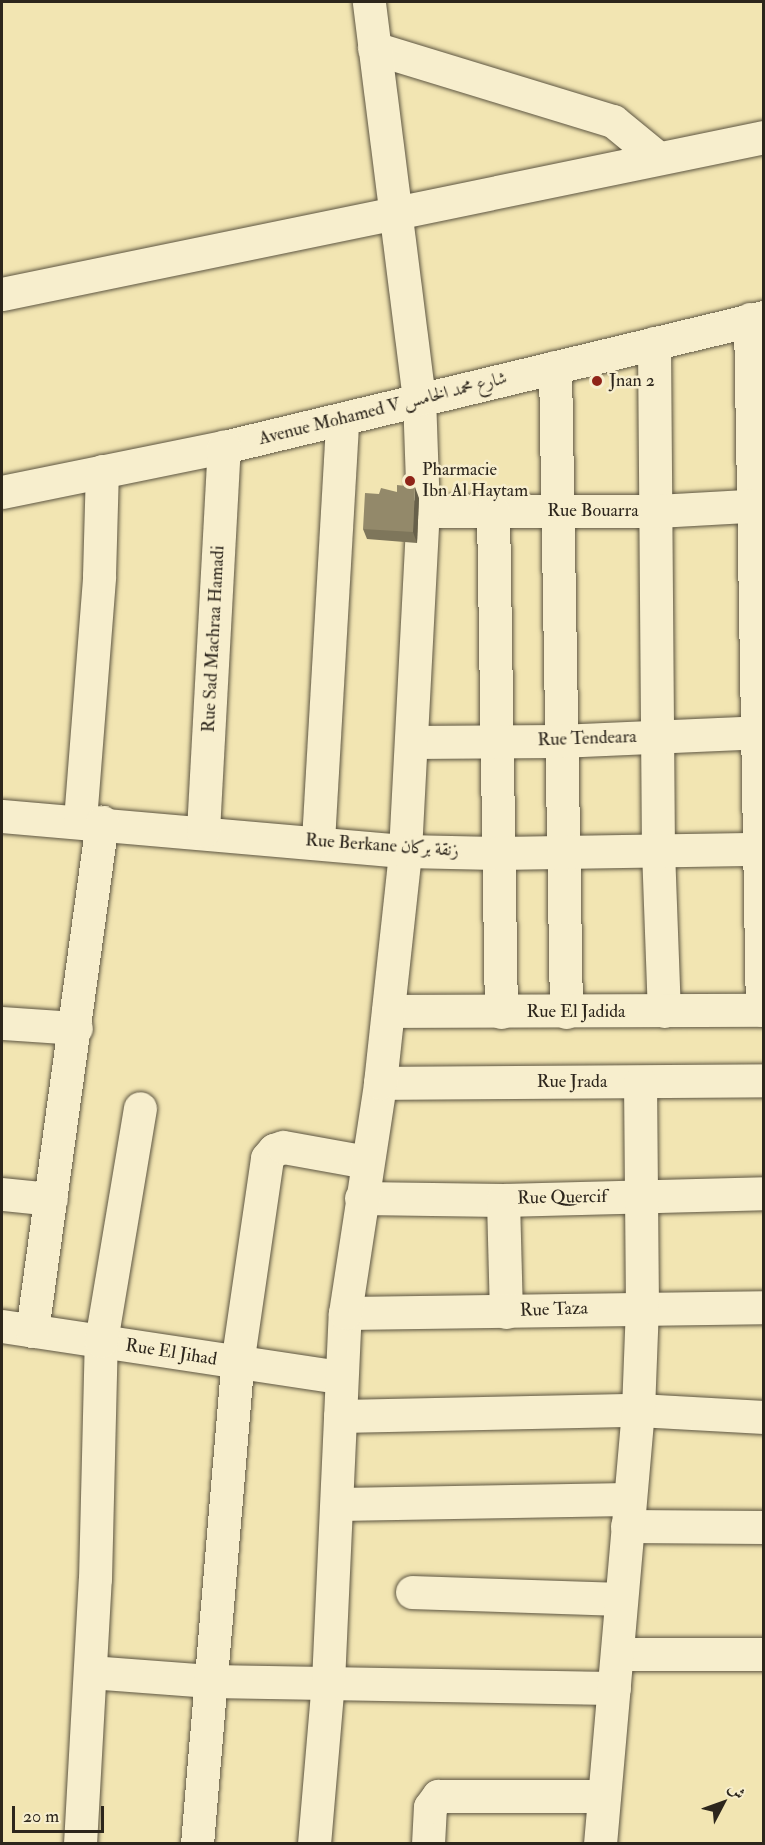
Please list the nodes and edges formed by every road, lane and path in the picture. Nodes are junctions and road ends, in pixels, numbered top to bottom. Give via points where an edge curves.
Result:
1 (369, 2) edge
2 (374, 48) junction
3 (764, 137) edge
4 (658, 158) junction
5 (396, 210) junction
6 (2, 294) edge
7 (757, 318) edge
8 (654, 343) junction
9 (555, 367) junction
10 (419, 399) junction
11 (342, 420) junction
12 (224, 447) junction
13 (102, 471) junction
14 (2, 492) edge
15 (758, 506) edge
16 (423, 511) junction
17 (493, 511) junction
18 (556, 511) junction
19 (657, 511) junction
20 (759, 732) edge
21 (659, 737) junction
22 (494, 741) junction
23 (559, 741) junction
24 (411, 742) junction
25 (2, 816) edge
26 (91, 821) junction
27 (203, 831) junction
28 (318, 841) junction
29 (760, 849) edge
30 (658, 850) junction
31 (405, 851) junction
32 (561, 851) junction
33 (498, 853) junction
34 (763, 1010) edge
35 (388, 1011) junction
36 (664, 1011) junction
37 (501, 1012) junction
38 (566, 1012) junction
39 (2, 1023) edge
40 (76, 1028) junction
41 (764, 1080) edge
42 (640, 1082) junction
43 (380, 1083) junction
44 (140, 1108) dead end
45 (366, 1162) junction
46 (764, 1193) edge
47 (2, 1194) edge
48 (641, 1196) junction
49 (361, 1198) junction
50 (51, 1199) junction
51 (503, 1200) junction
52 (764, 1307) edge
53 (642, 1308) junction
54 (506, 1311) junction
55 (345, 1313) junction
56 (17, 1329) edge
57 (101, 1341) junction
58 (237, 1364) junction
59 (340, 1377) junction
60 (638, 1410) junction
61 (340, 1416) junction
62 (764, 1417) edge
63 (338, 1504) junction
64 (628, 1513) junction
65 (764, 1527) edge
66 (412, 1592) dead end
67 (620, 1599) junction
68 (618, 1653) junction
69 (764, 1654) edge
70 (90, 1672) junction
71 (210, 1681) junction
72 (328, 1682) junction
73 (614, 1689) junction
74 (604, 1796) junction
75 (80, 1844) edge
76 (197, 1844) edge
77 (314, 1844) edge
78 (429, 1844) edge
79 (600, 1844) edge

1 - 2 street
2 - 4 street via 613,121
2 - 5 street
3 - 4 street
4 - 5 street
5 - 6 street
5 - 10 street
7 - 8 street, Avenue Mohamed V شارع محمد الخامس
7 - 15 street
8 - 9 street, Avenue Mohamed V شارع محمد الخامس
8 - 19 street
9 - 10 street, Avenue Mohamed V شارع محمد الخامس
9 - 18 street
10 - 11 street, Avenue Mohamed V شارع محمد الخامس
10 - 16 street
11 - 12 street, Avenue Mohamed V شارع محمد الخامس
11 - 28 street
12 - 13 street, Avenue Mohamed V شارع محمد الخامس
12 - 27 street, Rue Sad Machraa Hamadi
13 - 14 street, Avenue Mohamed V شارع محمد الخامس
13 - 26 street
15 - 19 street, Rue Bouarra
15 - 20 street
16 - 17 street, Rue Bouarra
16 - 24 street
17 - 18 street, Rue Bouarra
17 - 22 street
18 - 19 street, Rue Bouarra
18 - 23 street
19 - 21 street
20 - 21 street, Rue Tendeara
20 - 29 street
21 - 23 street, Rue Tendeara
21 - 30 street
22 - 23 street, Rue Tendeara
22 - 24 street, Rue Tendeara
22 - 33 street
23 - 32 street
24 - 31 street
25 - 26 street, Rue Berkane زنقة بركان
26 - 27 street, Rue Berkane زنقة بركان
26 - 40 street
27 - 28 street, Rue Berkane زنقة بركان
28 - 31 street, Rue Berkane زنقة بركان
29 - 30 street, Rue Berkane زنقة بركان
29 - 34 street
30 - 32 street, Rue Berkane زنقة بركان
30 - 36 street
31 - 33 street, Rue Berkane زنقة بركان
31 - 35 street
32 - 33 street, Rue Berkane زنقة بركان
32 - 38 street
33 - 37 street
34 - 36 street, Rue El Jadida
35 - 37 street, Rue El Jadida
35 - 43 street
36 - 38 street, Rue El Jadida
37 - 38 street, Rue El Jadida
39 - 40 street
40 - 50 street
41 - 42 street, Rue Jrada
42 - 43 street, Rue Jrada
42 - 48 street
43 - 45 street
44 - 57 street
45 - 49 street
45 - 58 street via 283,1147 270,1153
46 - 48 street, Rue Quercif
47 - 50 street
48 - 51 street, Rue Quercif
48 - 53 street
49 - 51 street, Rue Quercif
49 - 55 street
50 - 56 street
51 - 54 street
52 - 53 street, Rue Taza
53 - 54 street, Rue Taza
53 - 60 street
54 - 55 street, Rue Taza
55 - 59 street
56 - 57 street, Rue El Jihad
57 - 58 street, Rue El Jihad
57 - 70 street
58 - 59 street, Rue El Jihad
58 - 71 street
59 - 61 street
60 - 61 street
60 - 62 street
60 - 64 street
61 - 63 street
63 - 64 street
63 - 72 street
64 - 65 street
64 - 67 street
66 - 67 street
67 - 68 street
68 - 69 street
68 - 73 street
70 - 71 street
70 - 75 street
71 - 72 street
71 - 76 street
72 - 73 street
72 - 77 street
73 - 74 street
74 - 78 street via 438,1796 430,1807
74 - 79 street

